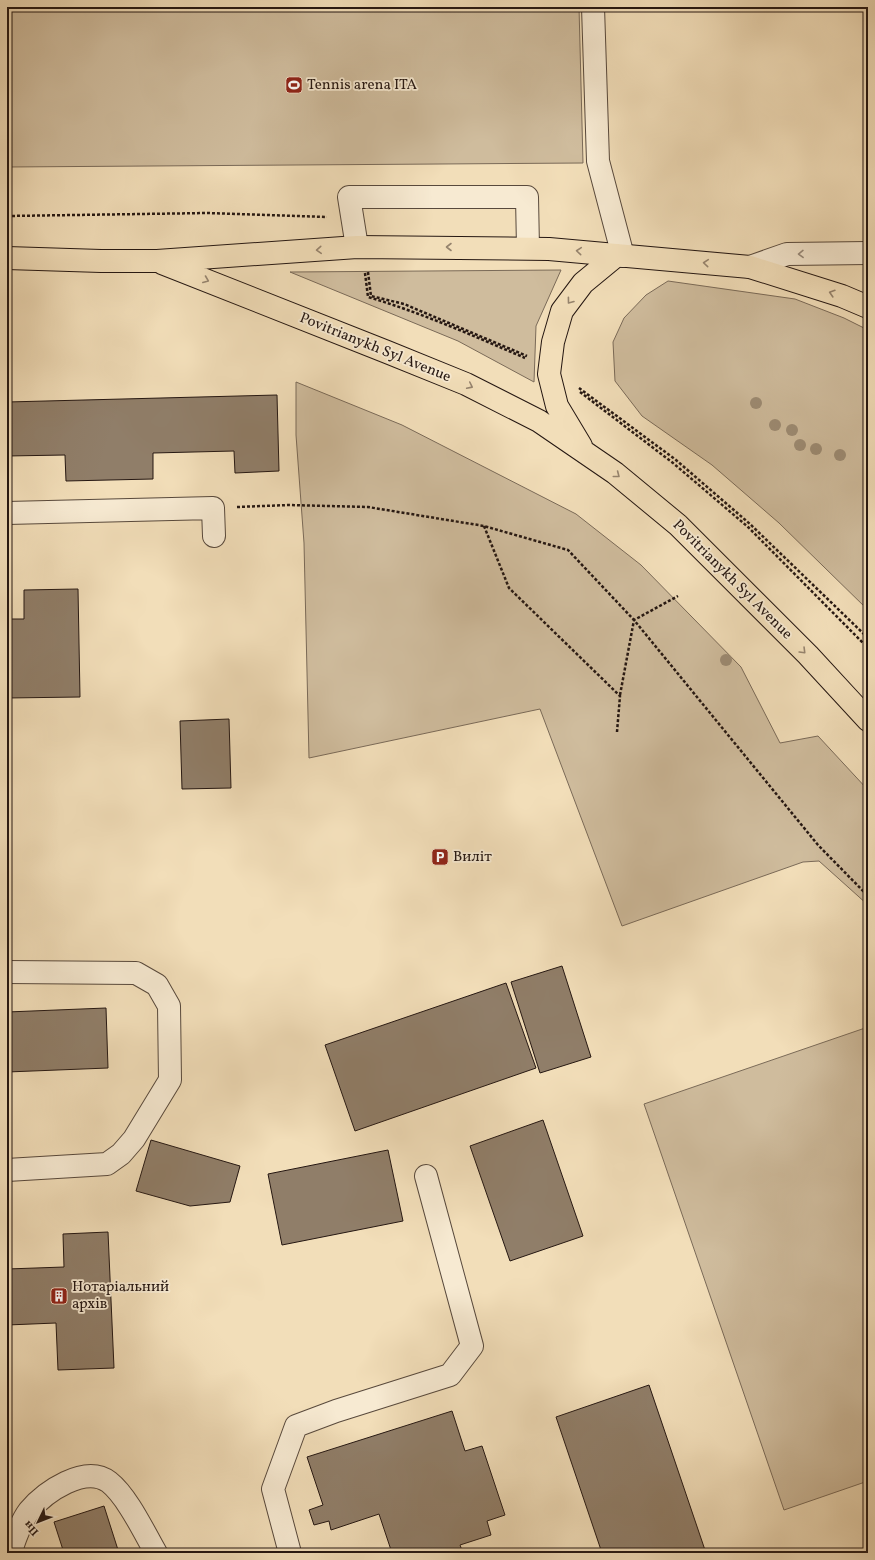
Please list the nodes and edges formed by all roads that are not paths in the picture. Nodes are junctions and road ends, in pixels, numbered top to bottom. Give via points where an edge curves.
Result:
1 (593, 7) edge
2 (361, 247) junction
3 (528, 248) junction
4 (868, 253) edge
5 (620, 255) junction
6 (7, 258) edge
7 (157, 261) junction
8 (750, 267) junction
9 (868, 307) edge
10 (585, 453) junction
11 (7, 512) edge
12 (214, 536) dead end
13 (868, 720) edge
14 (7, 972) edge
15 (7, 1170) edge
16 (426, 1176) dead end
17 (11, 1553) edge
18 (156, 1553) edge
19 (290, 1553) edge

1 - 5 street via 598,161
3 -> 2 main road, Povitrianykh Syl Avenue
2 - 3 street via 349,196 527,198
2 -> 7 main road, Povitrianykh Syl Avenue
5 -> 3 main road, Povitrianykh Syl Avenue
4 -> 8 street via 787,254
8 -> 5 main road, Povitrianykh Syl Avenue
5 -> 10 main road, Povitrianykh Syl Avenue via 583,283 562,311 553,342 549,374 557,406
6 - 7 main road, Povitrianykh Syl Avenue
7 -> 10 main road, Povitrianykh Syl Avenue via 466,384 539,421
9 -> 8 main road, Povitrianykh Syl Avenue via 842,296
10 -> 13 main road, Povitrianykh Syl Avenue via 615,473 678,525 808,655
11 - 12 street via 213,508
14 - 15 street via 136,974 157,985 169,1006 170,1080 134,1139 121,1154 107,1164
16 - 19 street via 472,1346 450,1375 296,1426 273,1489
17 - 18 street via 29,1511 54,1489 74,1479 93,1475 108,1481 121,1494

